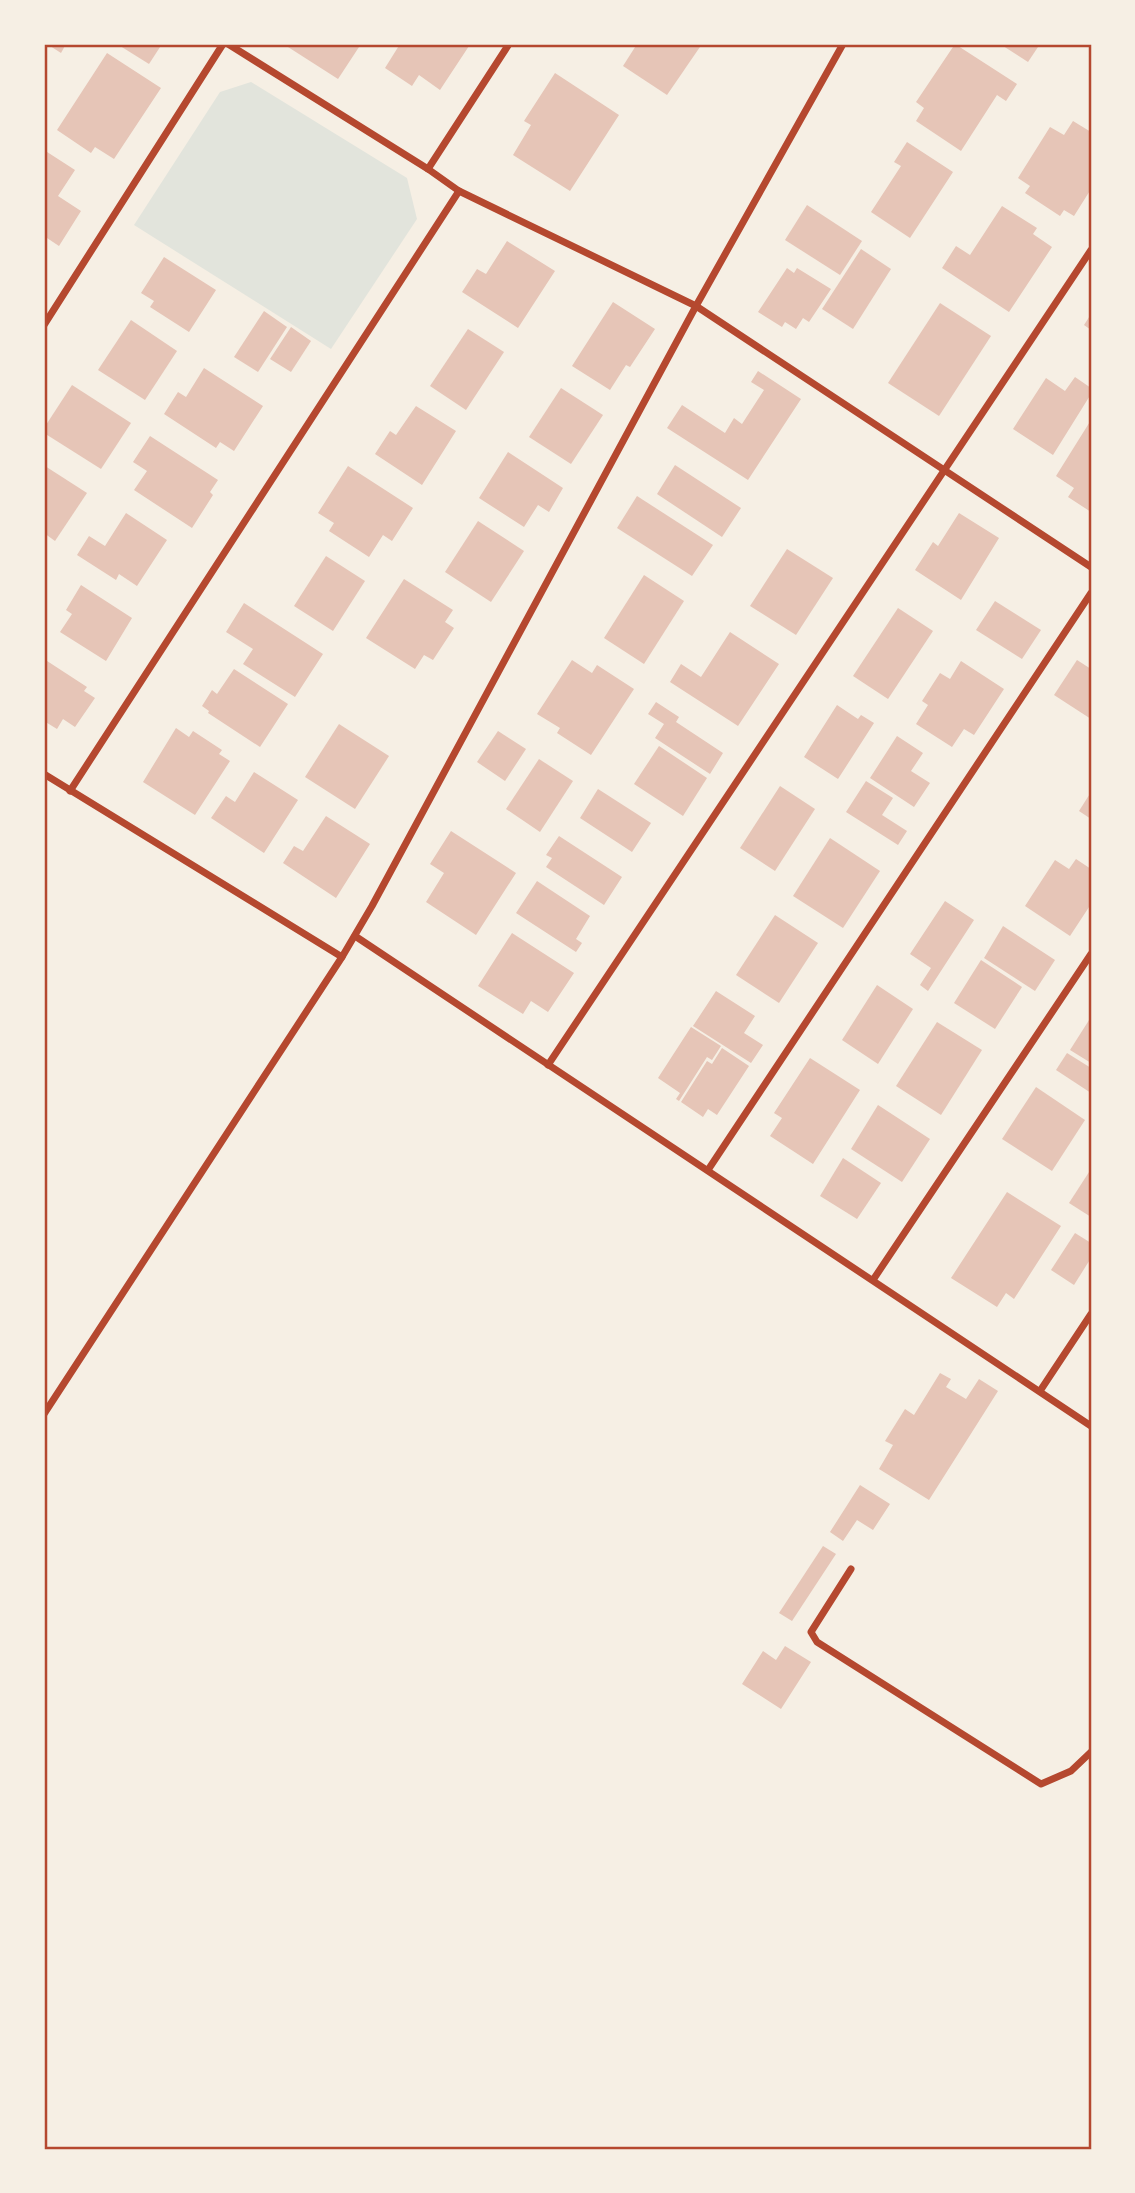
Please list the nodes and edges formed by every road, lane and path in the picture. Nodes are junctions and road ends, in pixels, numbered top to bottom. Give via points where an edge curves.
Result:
1 (223, 44) edge
2 (228, 44) edge
3 (509, 44) edge
4 (843, 44) edge
5 (428, 169) junction
6 (459, 191) junction
7 (1091, 250) edge
8 (696, 306) junction
9 (44, 325) edge
10 (945, 469) junction
11 (1091, 566) edge
12 (1091, 593) edge
13 (44, 775) edge
14 (71, 791) junction
15 (355, 936) junction
16 (1091, 954) edge
17 (342, 957) junction
18 (548, 1065) junction
19 (708, 1170) junction
20 (873, 1279) junction
21 (1091, 1314) edge
22 (1040, 1391) junction
23 (44, 1414) edge
24 (1091, 1426) edge
25 (851, 1569) dead end
26 (1091, 1752) edge

1 - 9 street
2 - 5 street
3 - 5 street
4 - 8 street
5 - 6 street
6 - 8 street
6 - 14 street
7 - 10 street
8 - 10 street
8 - 15 street
10 - 11 street
10 - 18 street
12 - 19 street
13 - 14 street
14 - 17 street
15 - 17 street
15 - 18 street
16 - 20 street
17 - 23 street
18 - 19 street
19 - 20 street
20 - 22 street
21 - 22 street
22 - 24 street
25 - 26 street via 810,1632 817,1642 1041,1784 1071,1771

